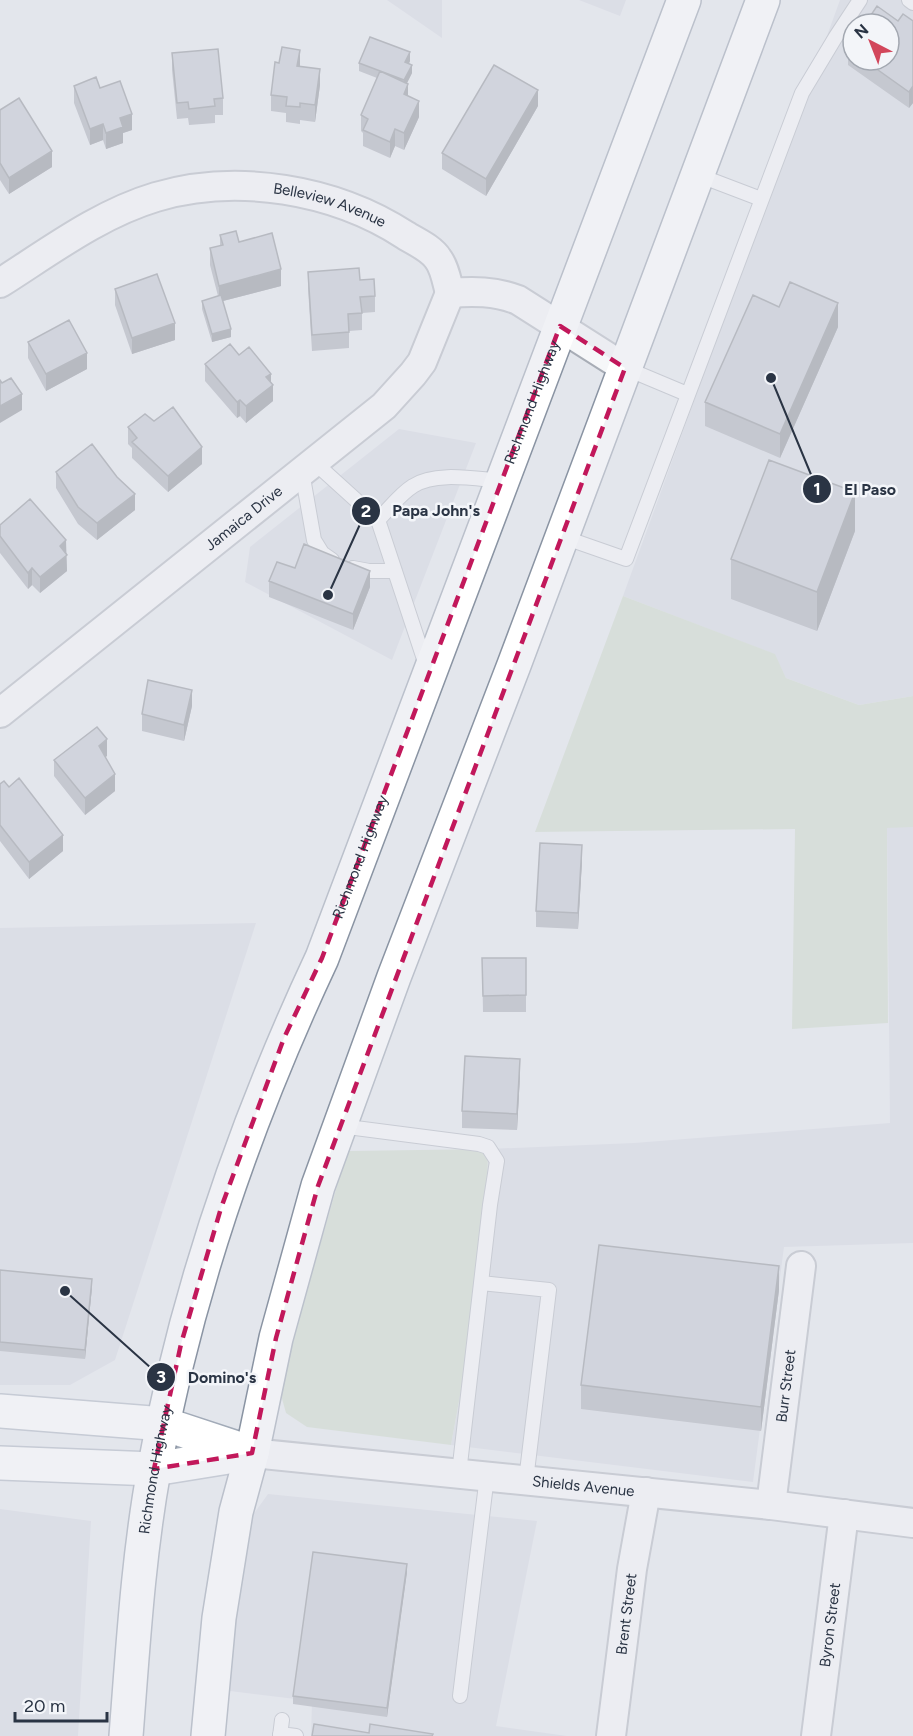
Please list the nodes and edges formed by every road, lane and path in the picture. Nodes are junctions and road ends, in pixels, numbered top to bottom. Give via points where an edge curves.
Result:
1 (684, 0) edge
2 (764, 0) edge
3 (860, 0) edge
4 (909, 0) edge
5 (913, 3) edge
6 (698, 175) junction
7 (761, 199) junction
8 (0, 283) edge
9 (450, 293) junction
10 (560, 326) junction
11 (625, 368) junction
12 (687, 394) junction
13 (308, 467) junction
14 (502, 481) junction
15 (378, 520) junction
16 (563, 537) junction
17 (395, 571) junction
18 (429, 674) junction
19 (0, 713) edge
20 (340, 1126) junction
21 (801, 1266) dead end
22 (481, 1283) junction
23 (0, 1411) edge
24 (164, 1424) junction
25 (252, 1453) junction
26 (0, 1463) edge
27 (154, 1469) junction
28 (459, 1473) junction
29 (487, 1476) junction
30 (526, 1480) junction
31 (646, 1492) junction
32 (771, 1505) junction
33 (844, 1514) junction
34 (913, 1523) edge
35 (460, 1696) dead end
36 (281, 1730) edge
37 (126, 1736) edge
38 (208, 1736) edge
39 (296, 1736) edge
40 (611, 1736) edge
41 (816, 1736) edge

1 - 10 main road, Richmond Highway
2 - 6 main road
3 - 7 lane via 802,93
4 - 5 lane
6 - 7 lane
6 - 11 main road
7 - 12 lane
8 - 9 street, Belleview Avenue via 85,230 155,197 244,185 292,191 346,205 390,225 440,260
9 - 10 street via 505,295
9 - 13 street, Jamaica Drive via 422,362 413,374 384,406
10 - 11 street
10 - 14 main road, Richmond Highway
11 - 12 lane
11 - 16 main road
12 - 16 lane via 626,559
13 - 15 lane
13 - 17 lane via 314,540 322,554 355,568
13 - 19 street, Jamaica Drive
14 - 15 lane via 426,480 411,487
14 - 18 main road, Richmond Highway
15 - 17 lane
16 - 20 main road
17 - 18 lane
18 - 24 main road, Richmond Highway via 221,1208 181,1344
20 - 22 lane via 488,1147 497,1161
20 - 25 main road via 318,1186 276,1338
21 - 32 street, Burr Street
22 - 28 lane
22 - 30 lane via 549,1290
23 - 24 main road
24 - 25 main road
24 - 27 main road, Richmond Highway
25 - 27 main road
25 - 28 street, Shields Avenue
25 - 38 main road via 236,1512 219,1618
26 - 27 main road
27 - 37 main road, Richmond Highway via 141,1553
28 - 29 street, Shields Avenue
29 - 30 street, Shields Avenue
29 - 35 lane
30 - 31 street, Shields Avenue
31 - 32 street, Shields Avenue
31 - 40 street, Brent Street
32 - 33 street, Shields Avenue
33 - 34 street, Shields Avenue
33 - 41 street, Byron Street
36 - 39 lane

